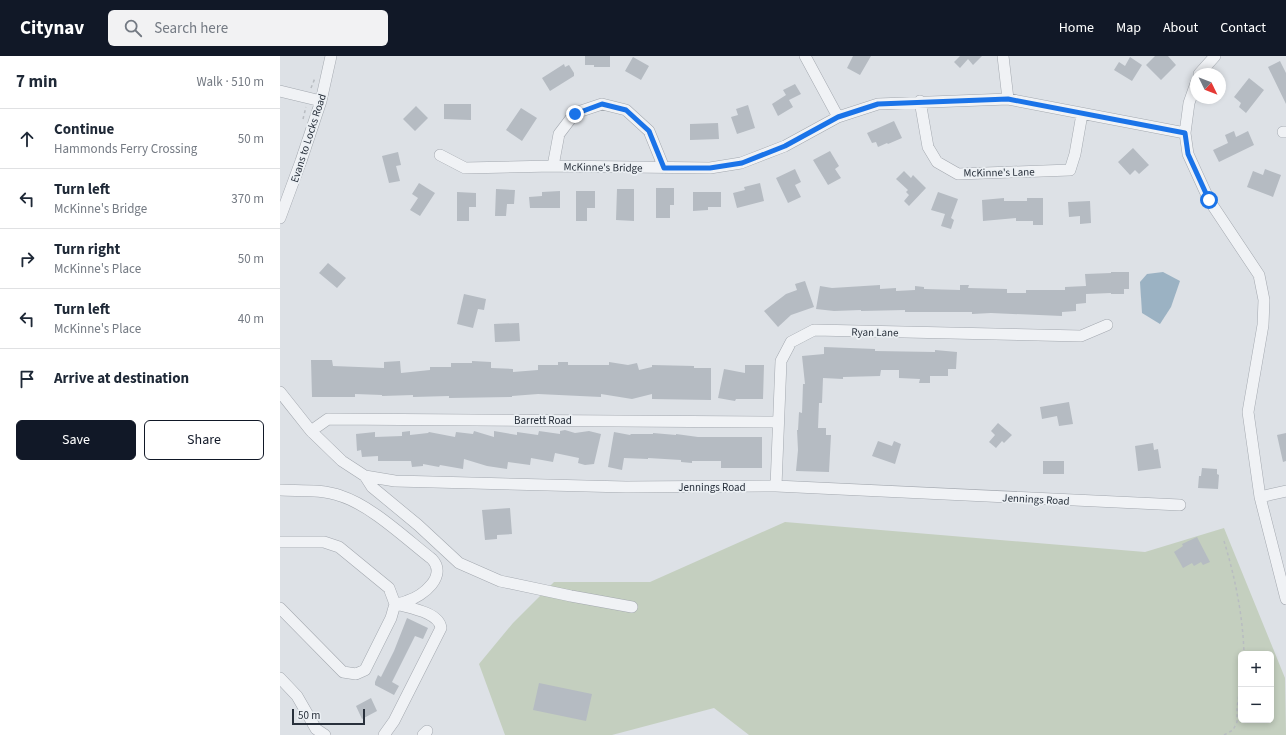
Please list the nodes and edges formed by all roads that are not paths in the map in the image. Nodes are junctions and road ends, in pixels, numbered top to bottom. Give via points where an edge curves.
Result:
1 (331, 56) edge
2 (805, 56) edge
3 (1003, 56) edge
4 (1215, 56) edge
5 (1205, 68) edge
6 (280, 91) edge
7 (1008, 99) junction
8 (1190, 100) edge
9 (321, 101) junction
10 (920, 102) junction
11 (1082, 114) junction
12 (838, 117) junction
13 (1185, 133) junction
14 (440, 155) dead end
15 (552, 166) junction
16 (664, 168) junction
17 (280, 218) edge
18 (1108, 325) dead end
19 (280, 392) edge
20 (778, 422) junction
21 (311, 431) junction
22 (365, 476) junction
23 (776, 486) junction
24 (280, 490) edge
25 (1286, 491) edge
26 (1260, 497) junction
27 (1180, 505) dead end
28 (280, 542) edge
29 (1286, 598) edge
30 (395, 604) junction
31 (632, 607) dead end
32 (280, 608) edge
33 (280, 678) edge
34 (325, 735) edge
35 (384, 735) edge

1 - 9 street, Evans to Locks Road
2 - 12 street
3 - 7 street
4 - 5 street
6 - 9 street
7 - 10 street, McKinne's Bridge
7 - 11 street, McKinne's Bridge
8 - 13 street
9 - 17 street, Evans to Locks Road
10 - 11 street, McKinne's Lane via 928,147 938,162 958,174 1070,170
10 - 12 street, McKinne's Bridge via 878,104
11 - 13 street, McKinne's Bridge
12 - 16 street, McKinne's Bridge via 785,146 742,163 710,168
13 - 26 street via 1188,154 1209,200 1259,275 1264,300 1263,325 1248,412
14 - 15 street, McKinne's Bridge via 465,168
15 - 16 street, McKinne's Bridge
15 - 16 street via 559,134 575,114 602,104 626,110 649,131
18 - 20 street, Ryan Lane via 1081,336 814,330 791,342 781,361
19 - 21 street, Jennings Road
20 - 21 street, Barrett Road via 328,419
20 - 23 street, Ryan Lane
21 - 22 street, Jennings Road via 342,461
22 - 23 street, Jennings Road via 395,481 626,487
22 - 31 street via 372,487 459,563 500,581
23 - 27 street, Jennings Road
24 - 30 street via 323,492 354,501 432,559 436,564 437,577 431,585 420,596
25 - 26 street
26 - 29 street
28 - 30 street via 324,542 339,547 389,588
30 - 32 street via 366,670 356,674 343,672
30 - 35 street via 430,614 437,619 441,628 394,721
33 - 34 street via 297,696 316,729

